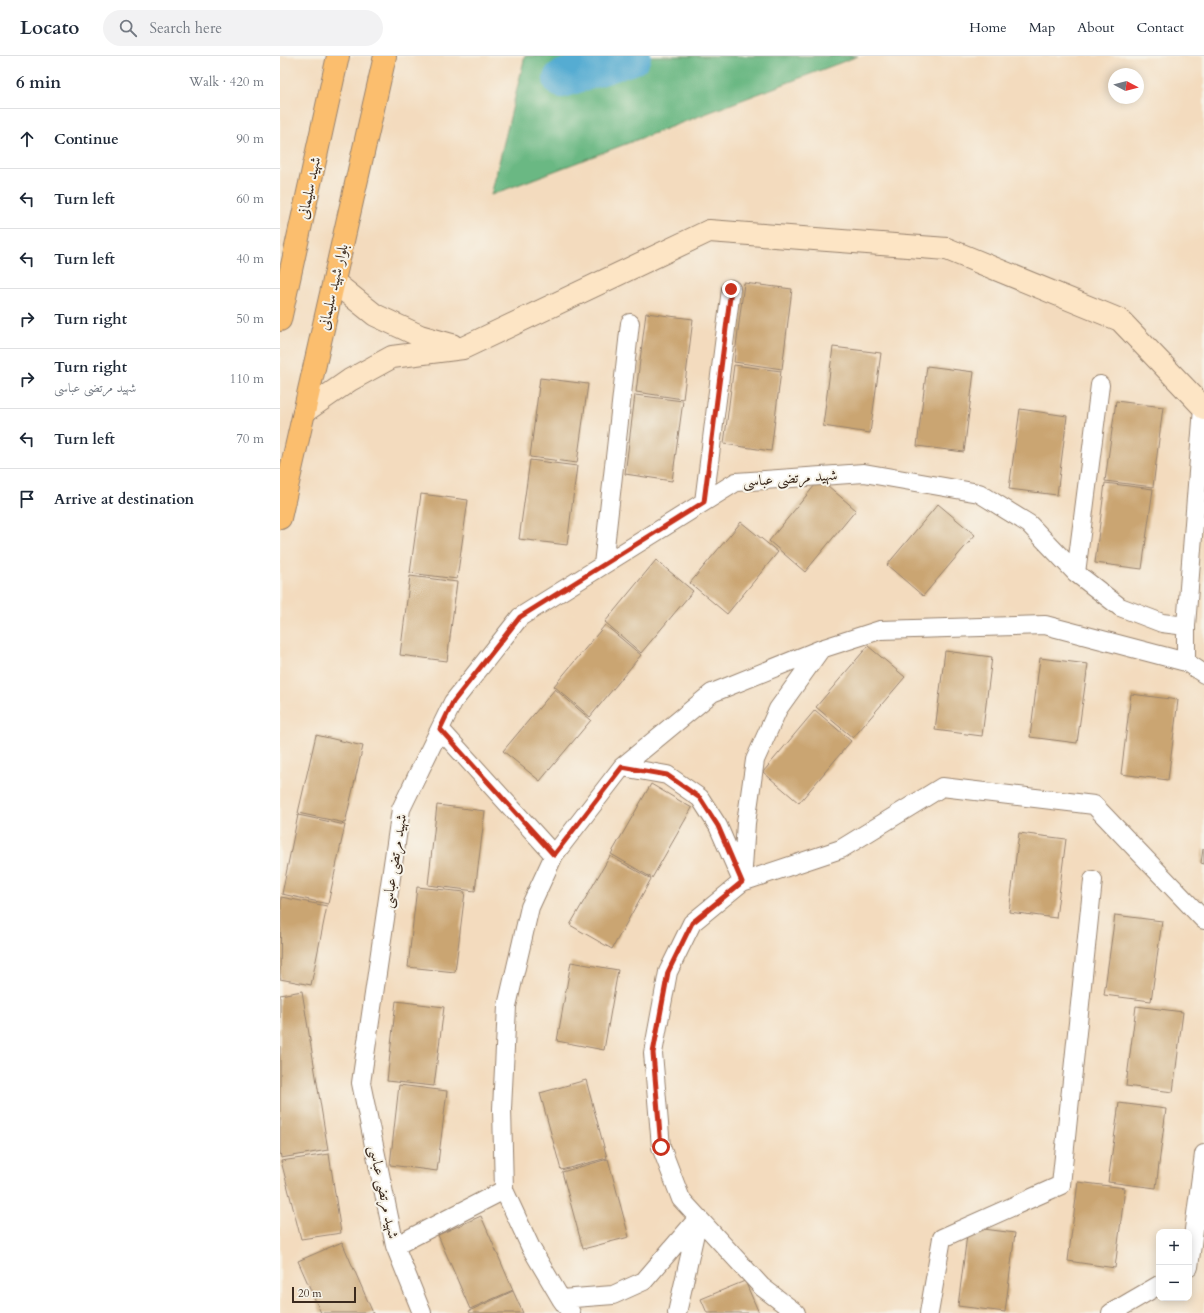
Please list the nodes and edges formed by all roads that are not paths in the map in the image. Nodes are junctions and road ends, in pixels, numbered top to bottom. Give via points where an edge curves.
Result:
1 (338, 56) edge
2 (385, 56) edge
3 (334, 282) junction
4 (731, 289) dead end
5 (280, 320) edge
6 (630, 323) dead end
7 (463, 348) junction
8 (1100, 385) dead end
9 (1204, 408) edge
10 (304, 412) junction
11 (704, 502) junction
12 (280, 518) edge
13 (603, 565) junction
14 (1076, 573) junction
15 (1186, 626) junction
16 (821, 649) junction
17 (1186, 662) junction
18 (1204, 674) edge
19 (440, 729) junction
20 (622, 767) junction
21 (554, 855) junction
22 (1093, 880) dead end
23 (742, 882) junction
24 (1204, 920) edge
25 (1204, 1154) edge
26 (504, 1190) junction
27 (698, 1218) junction
28 (395, 1246) junction
29 (1189, 1265) edge
30 (1192, 1267) edge
31 (1204, 1269) edge
32 (1156, 1287) edge
33 (566, 1306) edge
34 (422, 1313) edge
35 (677, 1313) edge
36 (796, 1313) edge
37 (929, 1313) edge
38 (1111, 1313) edge

1 - 5 main road, شهید سلیمانی
2 - 3 main road, بلوار شهید سلیمانی
3 - 7 street via 375,315 420,336
3 - 10 main road, بلوار شهید سلیمانی
4 - 11 street
6 - 13 street
7 - 9 street via 709,231 947,249 1120,320
7 - 10 street via 392,357 350,380
8 - 14 street
9 - 15 street
10 - 12 main road, بلوار شهید سلیمانی
11 - 13 street, شهید مرتضی عباسی
11 - 14 street, شهید مرتضی عباسی via 736,482 864,473 980,493 1029,524
13 - 19 street, شهید مرتضی عباسی via 520,617 453,702
14 - 15 street, شهید مرتضی عباسی via 1120,607 1162,623
15 - 17 street
16 - 17 street via 880,630 1045,625
16 - 20 street via 712,693
16 - 23 street via 778,708 755,760 746,823
17 - 18 street
19 - 21 street
19 - 28 street, شهید مرتضی عباسی via 402,809 361,1083
20 - 21 street
20 - 23 street via 667,775 700,798 718,826
21 - 26 street via 530,907 507,1006 502,1109
22 - 37 street via 1061,1186 942,1238
23 - 24 street via 841,849 942,787 1094,805
23 - 27 street via 692,923 668,972 653,1053 661,1147 681,1199
25 - 29 street
26 - 28 street
26 - 33 street via 531,1248
27 - 33 street via 644,1281 613,1295
27 - 35 street
27 - 36 street via 762,1288
28 - 34 street, شهید مرتضی عباسی
30 - 31 street
32 - 38 street

